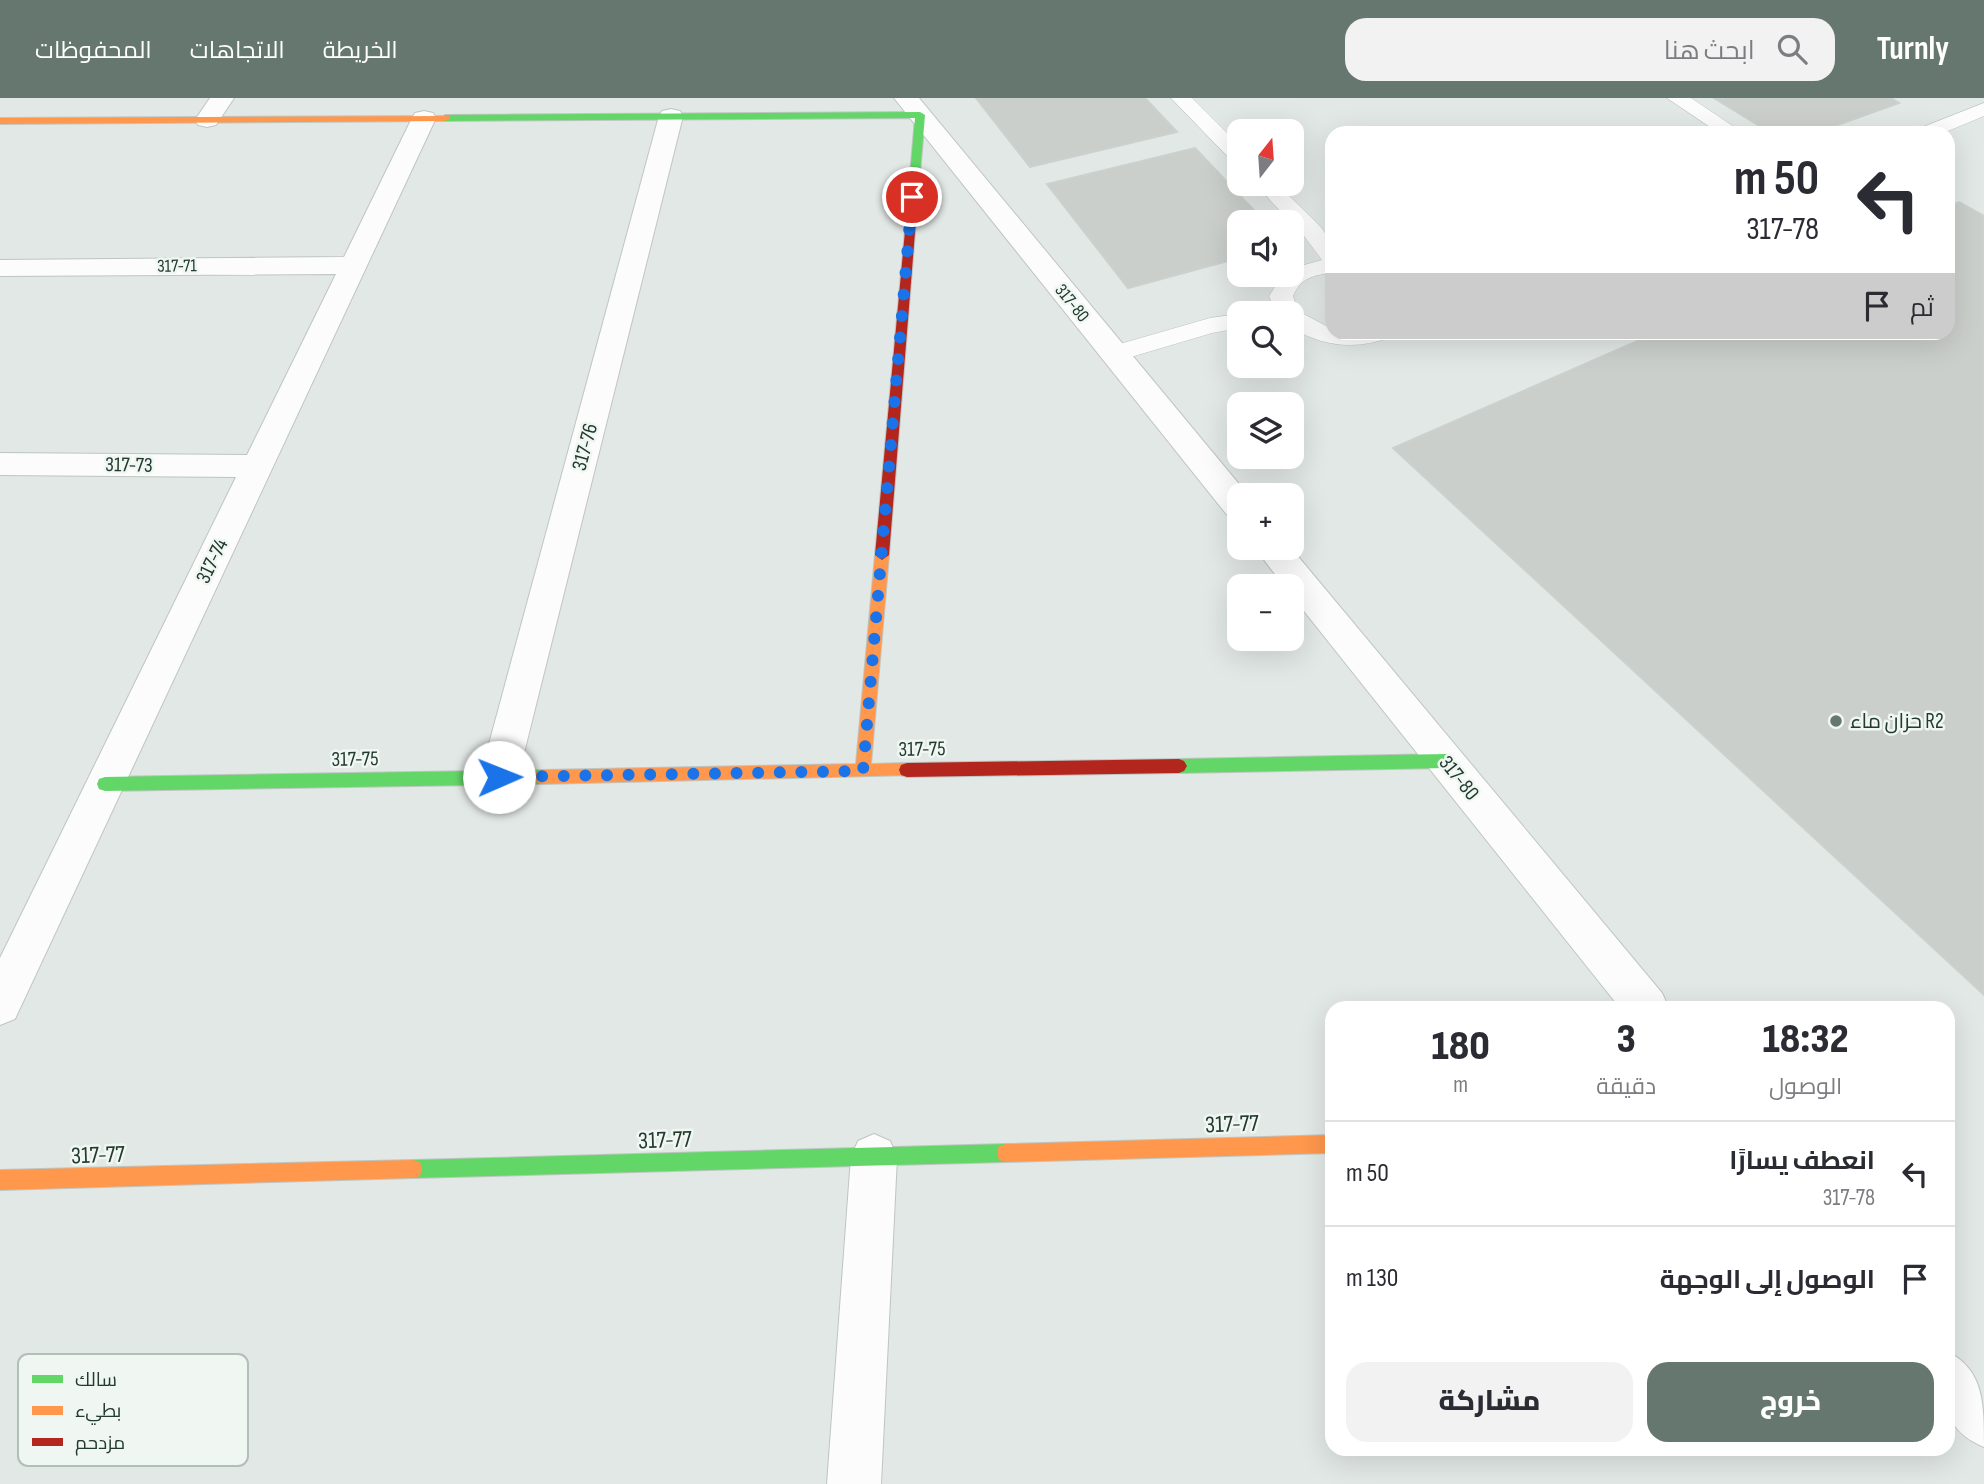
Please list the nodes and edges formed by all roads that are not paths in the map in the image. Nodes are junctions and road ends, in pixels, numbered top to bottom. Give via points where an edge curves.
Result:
1 (222, 98) edge
2 (1181, 98) edge
3 (1678, 98) edge
4 (913, 107) edge
5 (1984, 110) edge
6 (671, 116) junction
7 (424, 118) junction
8 (207, 120) junction
9 (0, 121) edge
10 (1722, 126) edge
11 (1943, 126) edge
12 (1227, 145) edge
13 (1277, 196) edge
14 (1325, 249) edge
15 (354, 265) junction
16 (0, 268) edge
17 (1325, 268) edge
18 (1282, 301) edge
19 (1227, 323) edge
20 (1304, 326) edge
21 (1325, 335) edge
22 (1114, 354) junction
23 (0, 464) edge
24 (257, 466) junction
25 (1227, 492) edge
26 (1282, 560) edge
27 (1446, 761) junction
28 (863, 771) junction
29 (499, 777) junction
30 (105, 785) junction
31 (1641, 1001) edge
32 (0, 1004) edge
33 (1325, 1144) edge
34 (874, 1157) junction
35 (0, 1180) edge
36 (1955, 1386) edge
37 (1984, 1421) edge
38 (854, 1484) edge

1 - 8 street
2 - 12 lane
3 - 10 lane
4 - 6 street
4 - 22 street, 317-80
4 - 28 street
5 - 11 lane
6 - 7 street
6 - 29 street, 317-76
7 - 8 street
7 - 15 street, 317-74
8 - 9 street
13 - 14 lane
15 - 16 street, 317-71
15 - 24 street, 317-74
17 - 18 lane via 1309,269 1288,280
19 - 22 lane
20 - 21 lane
22 - 25 street, 317-80
23 - 24 street, 317-73
24 - 30 street, 317-74
26 - 27 street, 317-80
27 - 28 street, 317-75
27 - 31 street, 317-80
28 - 29 street, 317-75
29 - 30 street, 317-75
30 - 32 street, 317-74
33 - 34 street, 317-77
34 - 35 street, 317-77
34 - 38 street
36 - 37 street

